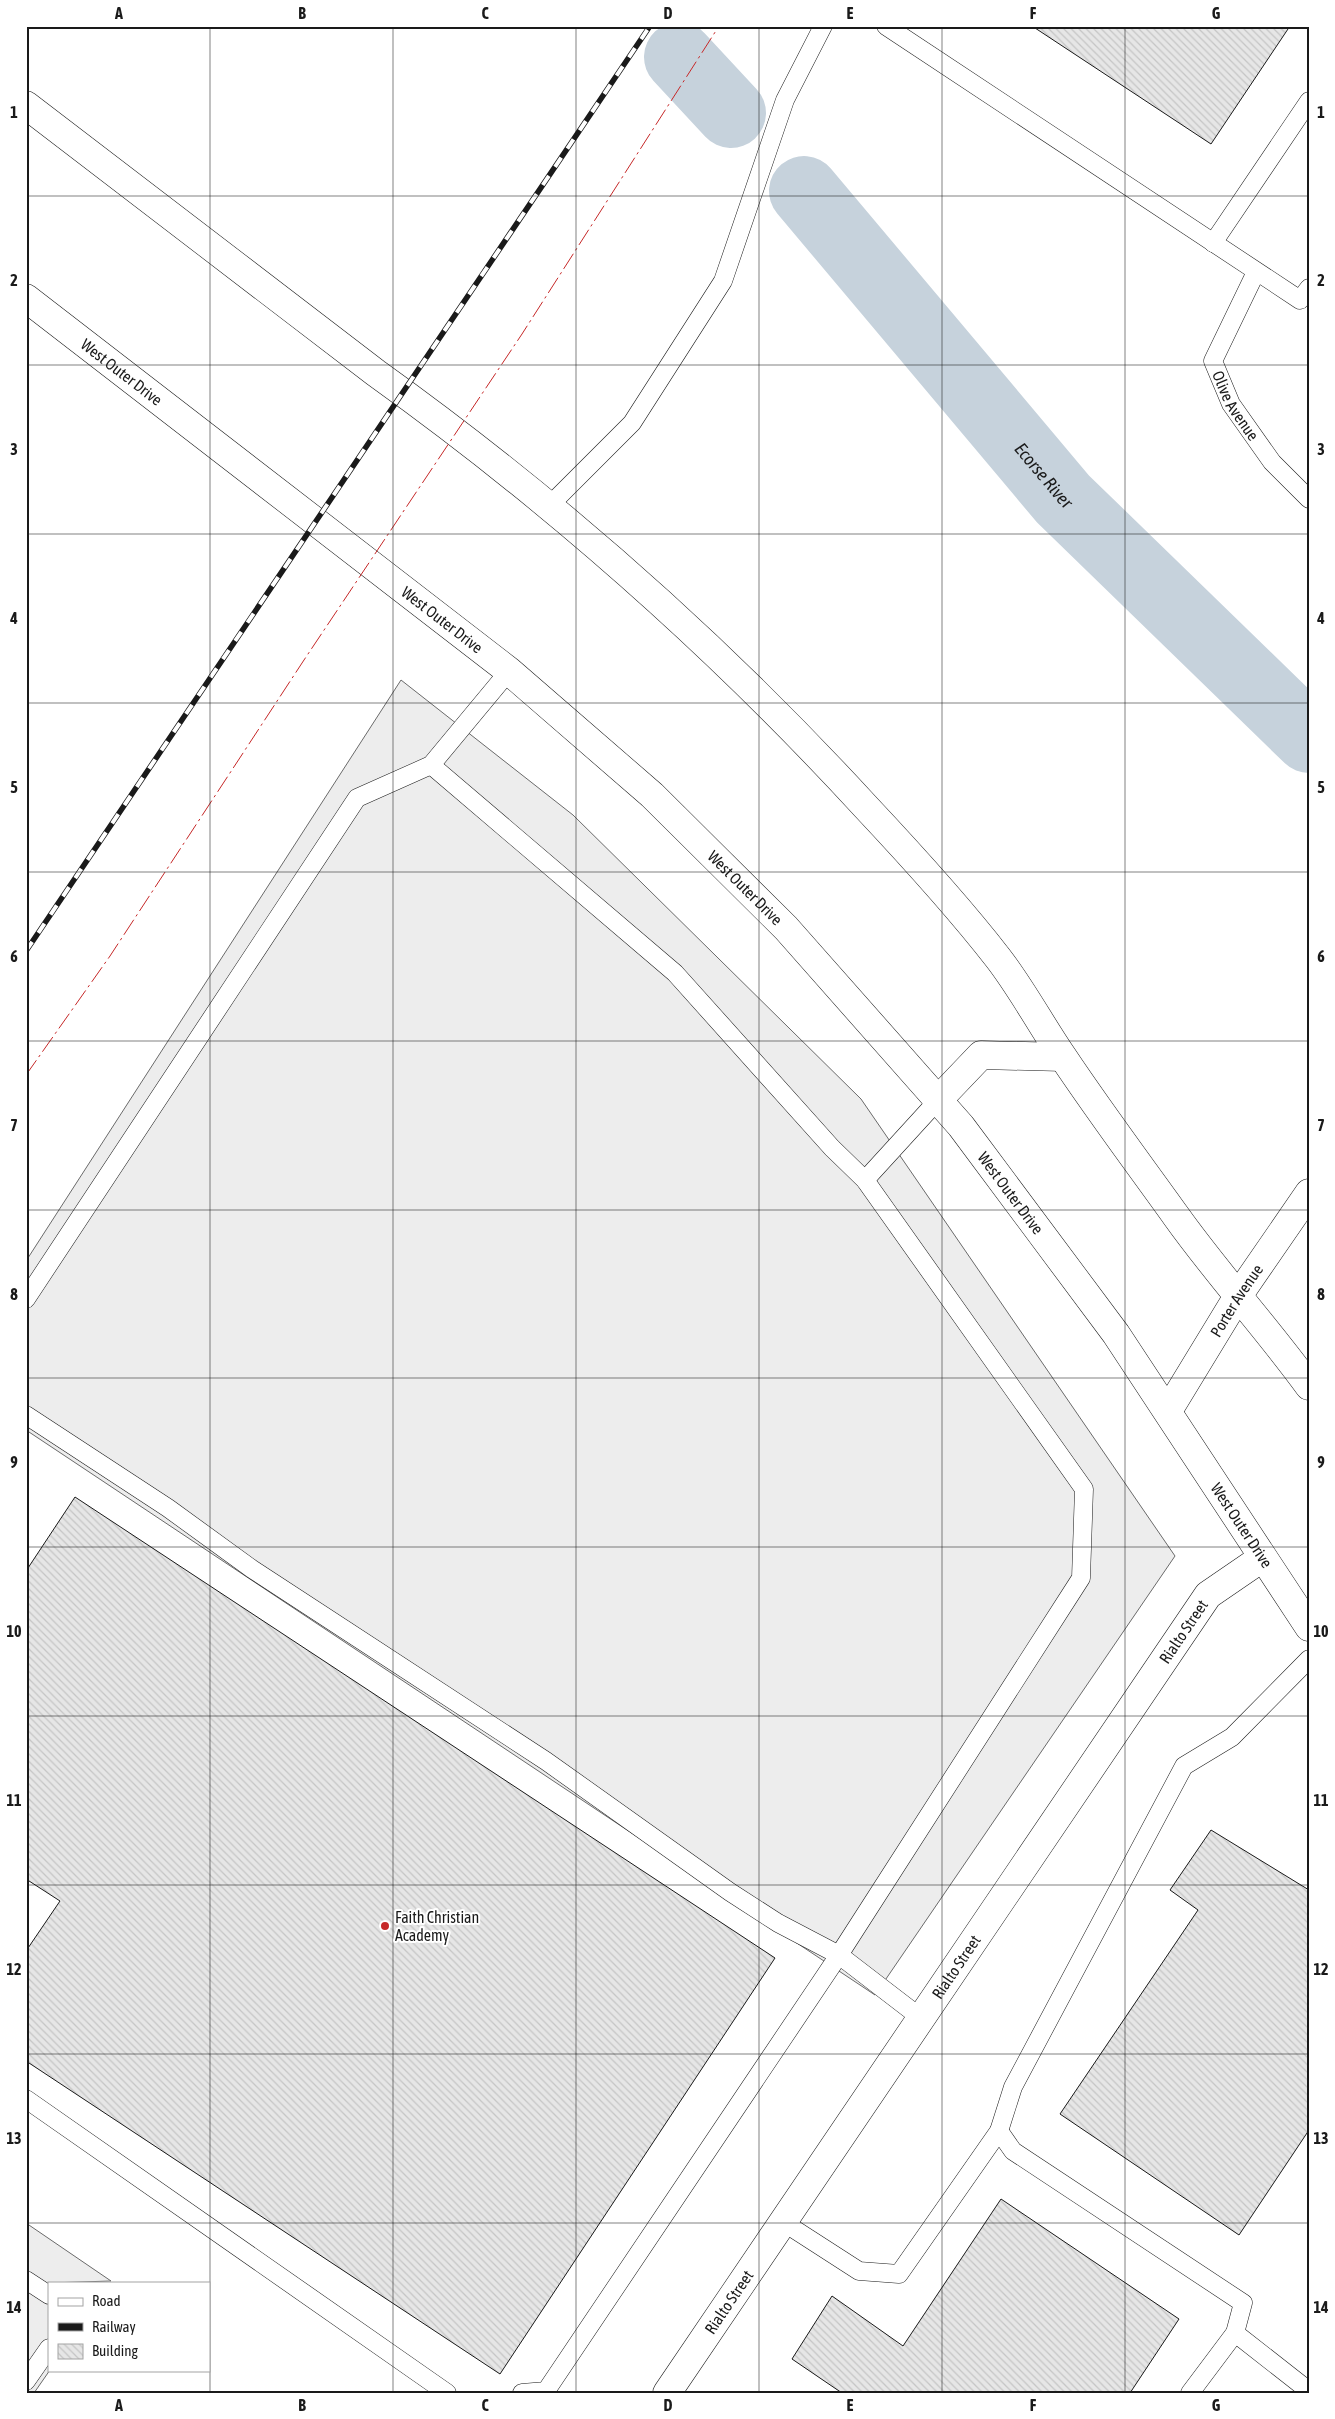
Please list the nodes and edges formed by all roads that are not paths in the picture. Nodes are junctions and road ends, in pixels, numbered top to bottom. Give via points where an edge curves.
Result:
1 (823, 26) edge
2 (886, 26) edge
3 (1309, 101) edge
4 (26, 105) edge
5 (1213, 243) junction
6 (1256, 272) junction
7 (1304, 294) edge
8 (26, 298) edge
9 (1309, 499) edge
10 (548, 507) junction
11 (510, 671) junction
12 (431, 765) junction
13 (1062, 1057) junction
14 (939, 1099) junction
15 (865, 1180) junction
16 (1309, 1193) edge
17 (1238, 1296) junction
18 (26, 1299) edge
19 (1309, 1386) edge
20 (1168, 1411) junction
21 (26, 1415) edge
22 (1262, 1558) junction
23 (1309, 1627) edge
24 (1309, 1659) edge
25 (839, 1955) junction
26 (921, 2018) junction
27 (26, 2099) edge
28 (1000, 2132) junction
29 (783, 2222) junction
30 (26, 2280) edge
31 (48, 2294) edge
32 (1235, 2333) junction
33 (48, 2349) edge
34 (26, 2381) edge
35 (1309, 2391) edge
36 (447, 2393) edge
37 (522, 2393) edge
38 (667, 2393) edge
39 (1190, 2393) edge

1 - 10 lane via 784,100 723,281 632,423
2 - 5 lane
3 - 5 lane
4 - 10 main road via 429,411
5 - 6 lane
6 - 7 lane
6 - 9 lane, Olive Avenue via 1213,361 1230,404 1272,462
8 - 11 main road, West Outer Drive
10 - 13 main road via 658,601 822,759 900,843 1000,960
11 - 12 lane
11 - 14 main road, West Outer Drive via 652,795 786,928
12 - 15 lane via 675,973 832,1148
12 - 18 lane via 357,798
13 - 14 main road via 981,1055
13 - 17 main road via 1189,1234
14 - 15 lane
14 - 20 main road, West Outer Drive via 1110,1326
15 - 25 lane via 1084,1489 1081,1578
16 - 17 main road, Porter Avenue
17 - 19 main road
17 - 20 main road, Porter Avenue
20 - 22 main road, West Outer Drive
21 - 25 lane via 168,1508 252,1569 546,1760 730,1892 778,1923
22 - 23 main road, West Outer Drive
22 - 26 main road, Rialto Street via 1208,1595
24 - 28 lane via 1232,1737 1184,1766 1014,2087
25 - 26 lane
25 - 37 lane via 546,2391
26 - 29 main road, Rialto Street
27 - 36 lane
28 - 29 lane via 898,2274 859,2270
28 - 32 lane via 1013,2151 1243,2303
29 - 38 main road, Rialto Street
30 - 31 lane
32 - 35 lane
32 - 39 lane
33 - 34 lane

